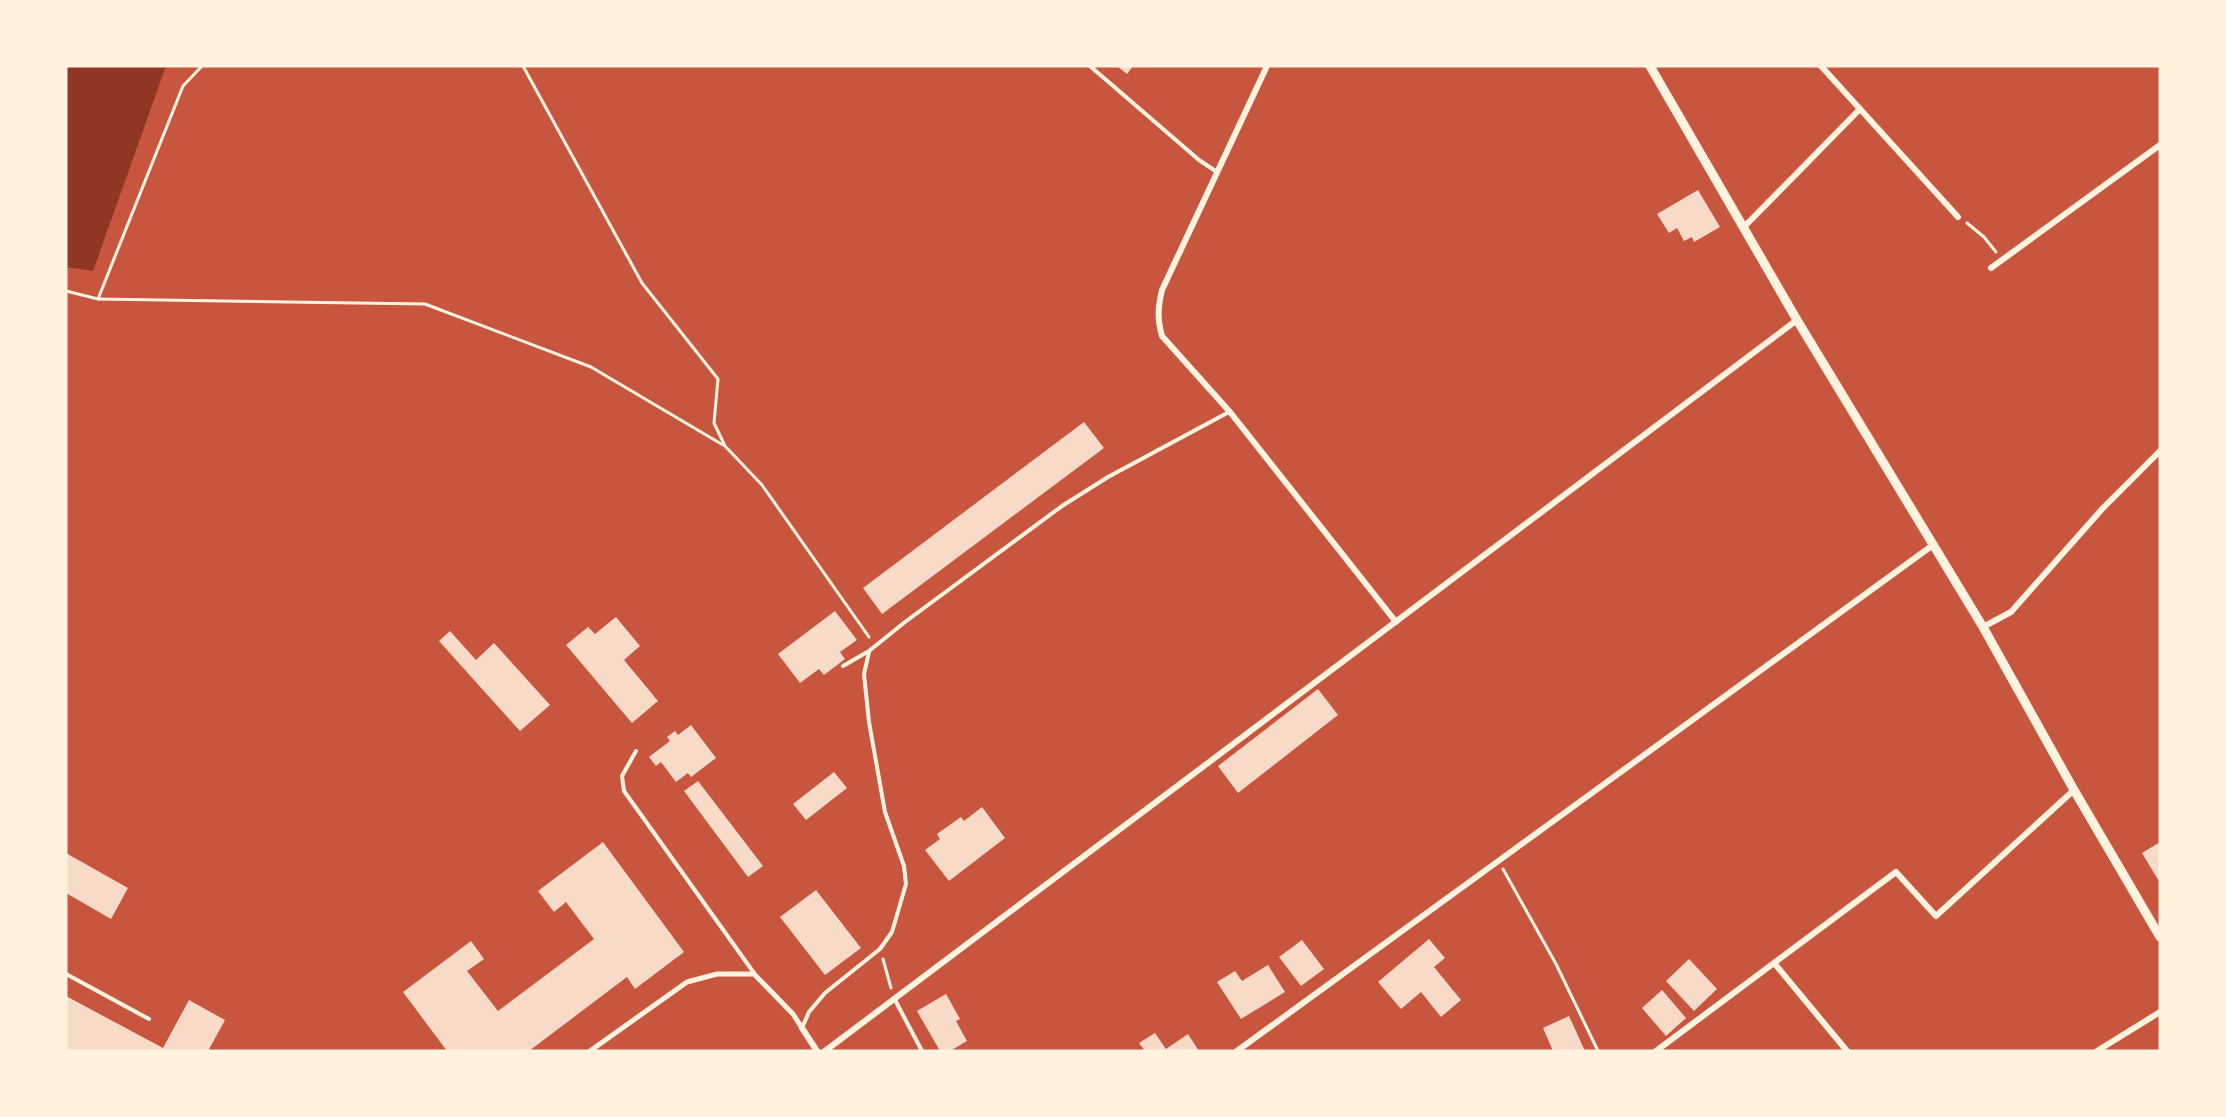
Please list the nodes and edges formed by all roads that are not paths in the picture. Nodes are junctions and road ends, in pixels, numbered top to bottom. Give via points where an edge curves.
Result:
1 (1090, 66) edge
2 (1267, 66) edge
3 (1650, 66) edge
4 (1821, 66) edge
5 (1860, 109) junction
6 (2160, 146) edge
7 (1218, 172) junction
8 (1958, 216) road end
9 (1744, 227) junction
10 (1991, 268) dead end
11 (1797, 320) junction
12 (1230, 412) junction
13 (2160, 451) edge
14 (1933, 545) junction
15 (1396, 622) junction
16 (1983, 627) junction
17 (869, 651) junction
18 (843, 666) dead end
19 (636, 751) dead end
20 (2074, 790) junction
21 (2159, 933) edge
22 (1775, 964) junction
23 (66, 974) edge
24 (754, 974) junction
25 (894, 997) junction
26 (2160, 1012) edge
27 (149, 1019) dead end
28 (802, 1028) junction
29 (590, 1051) edge
30 (817, 1051) edge
31 (825, 1051) edge
32 (922, 1051) edge
33 (1237, 1051) edge
34 (1656, 1051) edge
35 (1847, 1051) edge
36 (2097, 1051) edge

1 - 7 lane
2 - 7 street
3 - 9 street
4 - 5 street
5 - 8 street
5 - 9 street
6 - 10 street
7 - 12 street via 1162,290 1158,323 1162,336
9 - 11 street
11 - 14 street
11 - 15 street
12 - 15 street
12 - 17 lane via 1062,506
13 - 16 street via 2103,508 2011,612
14 - 16 street
14 - 33 street
15 - 25 street
16 - 20 street
17 - 18 lane
17 - 28 lane via 864,674 869,722 885,812 904,866 906,884 892,932 880,949 825,993
19 - 24 lane via 622,776 624,791
20 - 21 street
20 - 22 street via 1936,916 1896,872
22 - 34 street
22 - 35 street
23 - 27 lane
24 - 28 street
24 - 29 street via 717,974 687,982
25 - 31 street
25 - 32 lane
26 - 36 street
28 - 30 street

